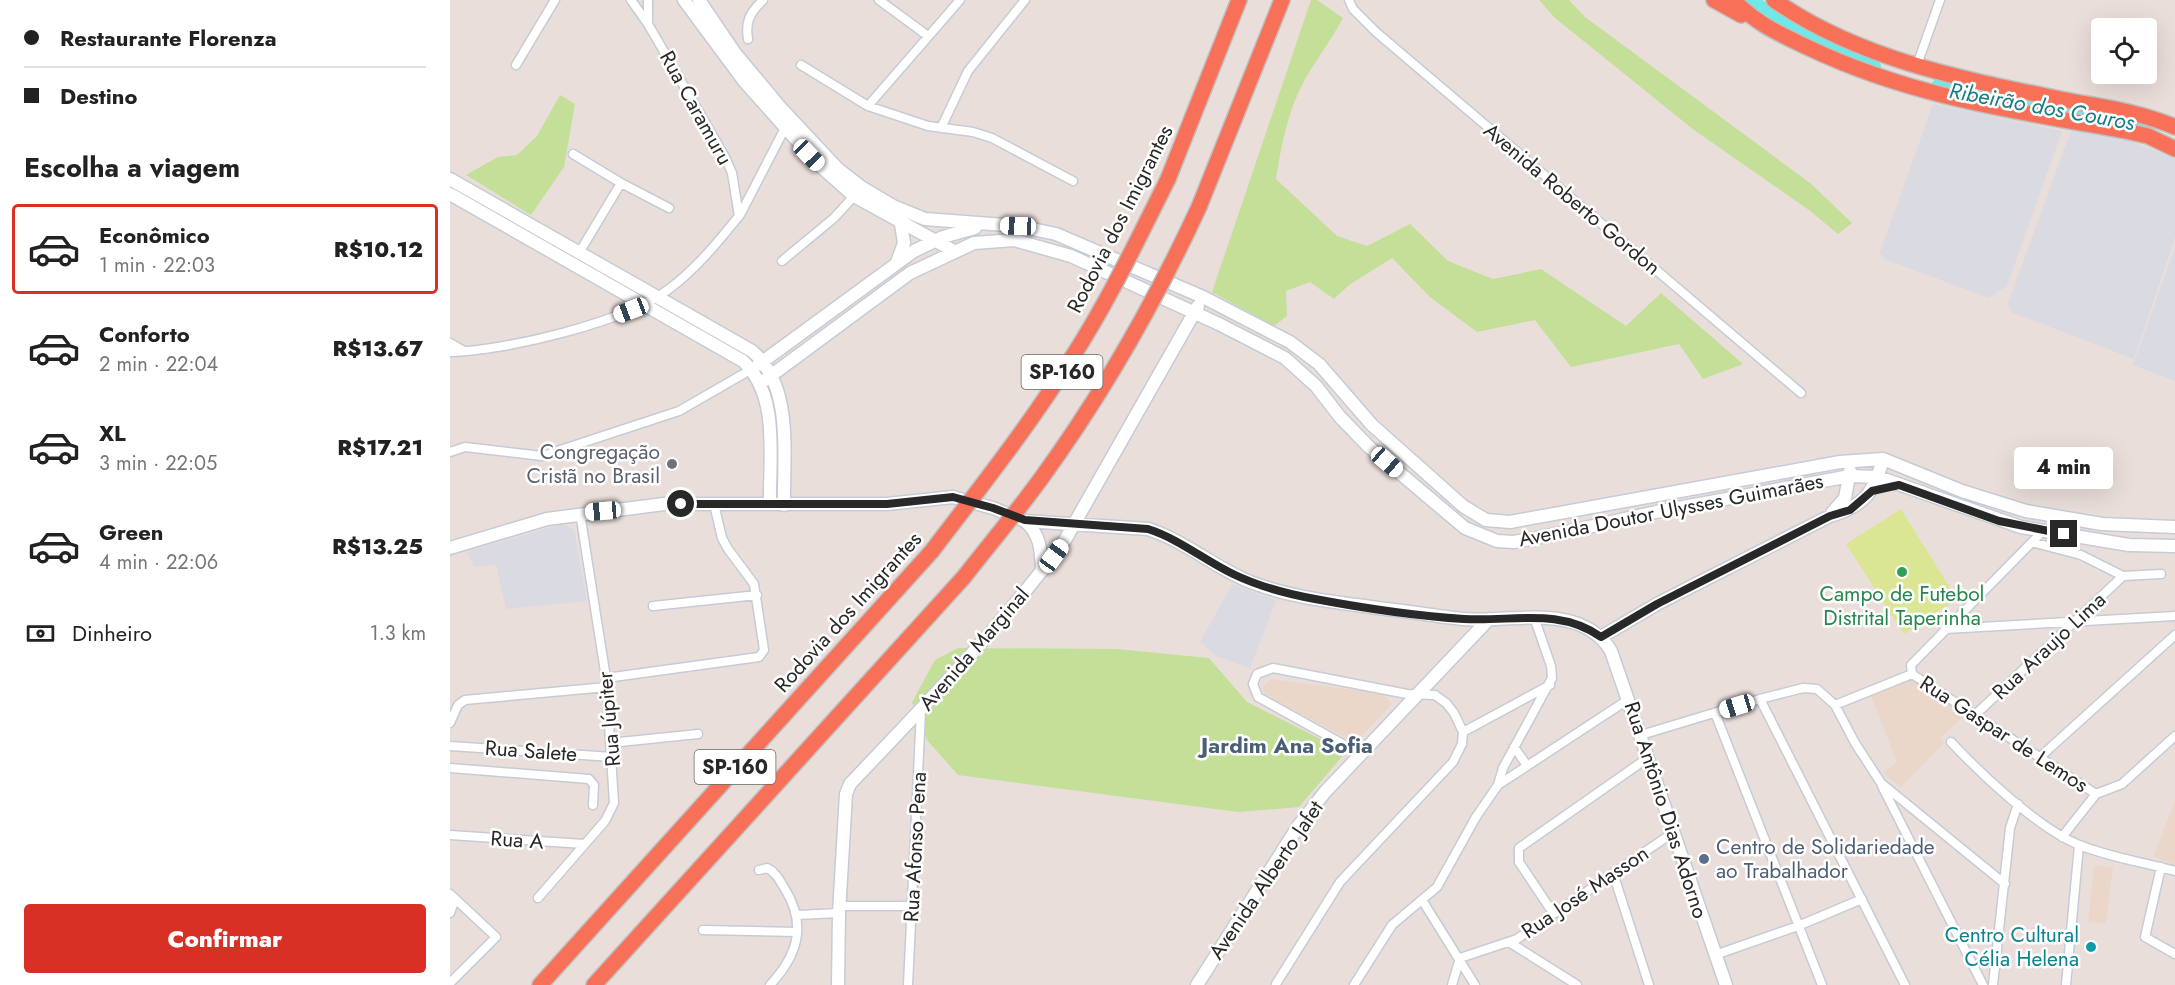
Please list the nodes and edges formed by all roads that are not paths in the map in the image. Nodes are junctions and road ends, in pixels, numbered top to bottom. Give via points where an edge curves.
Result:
1 (555, 0) edge
2 (631, 0) edge
3 (648, 0) edge
4 (684, 0) edge
5 (699, 0) edge
6 (763, 0) edge
7 (880, 0) edge
8 (960, 0) edge
9 (1024, 0) edge
10 (1239, 0) edge
11 (1282, 0) edge
12 (1293, 0) edge
13 (1349, 0) edge
14 (1714, 0) edge
15 (1733, 0) edge
16 (1774, 0) edge
17 (1940, 0) edge
18 (648, 24) junction
19 (1760, 25) junction
20 (928, 36) junction
21 (747, 39) dead end
22 (516, 65) dead end
23 (801, 65) dead end
24 (1917, 65) junction
25 (1245, 97) junction
26 (868, 106) junction
27 (2175, 127) edge
28 (785, 128) junction
29 (941, 128) junction
30 (2175, 149) edge
31 (573, 154) dead end
32 (450, 179) edge
33 (1073, 181) dead end
34 (621, 183) junction
35 (450, 194) edge
36 (854, 196) junction
37 (669, 208) dead end
38 (739, 216) junction
39 (901, 224) junction
40 (991, 225) junction
41 (935, 240) junction
42 (954, 251) junction
43 (579, 253) junction
44 (782, 261) dead end
45 (897, 262) junction
46 (657, 297) junction
47 (1203, 297) junction
48 (644, 304) junction
49 (1195, 312) junction
50 (450, 343) edge
51 (450, 352) edge
52 (465, 352) junction
53 (1280, 356) junction
54 (763, 361) junction
55 (752, 369) junction
56 (772, 374) junction
57 (1328, 374) junction
58 (761, 382) junction
59 (1801, 393) dead end
60 (1326, 398) junction
61 (1372, 425) junction
62 (450, 452) edge
63 (1883, 459) junction
64 (1849, 460) junction
65 (1850, 476) junction
66 (1878, 477) junction
67 (1899, 485) junction
68 (1847, 489) junction
69 (1869, 494) junction
70 (1617, 503) junction
71 (714, 504) junction
72 (770, 504) junction
73 (784, 505) junction
74 (580, 513) junction
75 (1830, 516) junction
76 (1025, 520) junction
77 (1073, 525) junction
78 (2175, 527) edge
79 (2043, 531) junction
80 (1566, 532) junction
81 (2032, 542) junction
82 (450, 548) edge
83 (2175, 548) edge
84 (1042, 571) junction
85 (2161, 574) dead end
86 (2123, 576) junction
87 (757, 595) junction
88 (653, 606) dead end
89 (2175, 616) edge
90 (1534, 617) junction
91 (1464, 619) junction
92 (1490, 619) junction
93 (2073, 624) junction
94 (1945, 629) junction
95 (2175, 635) edge
96 (1601, 637) junction
97 (1463, 648) junction
98 (1912, 674) junction
99 (606, 678) junction
100 (1550, 685) junction
101 (607, 687) junction
102 (1418, 694) junction
103 (1629, 699) junction
104 (1760, 699) junction
105 (1835, 705) junction
106 (921, 709) junction
107 (1715, 713) junction
108 (1975, 715) junction
109 (450, 723) edge
110 (1463, 732) junction
111 (698, 734) dead end
112 (1641, 735) junction
113 (2175, 736) edge
114 (1951, 742) dead end
115 (610, 743) junction
116 (450, 746) edge
117 (1514, 747) junction
118 (1359, 753) junction
119 (612, 756) junction
120 (1649, 757) junction
121 (2040, 758) junction
122 (1526, 764) junction
123 (450, 768) edge
124 (1881, 783) junction
125 (1498, 785) junction
126 (2096, 794) junction
127 (2018, 804) junction
128 (593, 805) dead end
129 (1674, 832) junction
130 (450, 835) edge
131 (2062, 837) junction
132 (584, 844) junction
133 (2079, 845) junction
134 (2161, 867) junction
135 (759, 870) dead end
136 (2175, 871) edge
137 (1614, 873) junction
138 (2005, 884) junction
139 (453, 896) edge
140 (538, 898) dead end
141 (1862, 899) junction
142 (1422, 900) junction
143 (912, 906) junction
144 (839, 909) junction
145 (450, 913) edge
146 (1553, 913) junction
147 (798, 915) junction
148 (1798, 926) junction
149 (703, 930) dead end
150 (796, 932) junction
151 (1509, 942) junction
152 (2175, 954) edge
153 (1715, 955) junction
154 (1460, 958) junction
155 (450, 983) edge
156 (1276, 984) edge
157 (540, 985) edge
158 (594, 985) edge
159 (770, 985) edge
160 (838, 985) edge
161 (908, 985) edge
162 (1197, 985) edge
163 (1354, 985) edge
164 (1452, 985) edge
165 (1476, 985) edge
166 (1577, 985) edge
167 (1649, 985) edge
168 (1726, 985) edge
169 (1822, 985) edge
170 (1905, 985) edge
171 (1983, 985) edge
172 (1993, 985) edge
173 (2066, 985) edge

1 - 22 street
2 - 18 street, Rua Caramuru
3 - 18 street
4 - 28 main road via 730,64
5 - 40 main road, Avenida Doutor Ulysses Guimarães via 735,53 780,107 861,187 925,219
6 - 21 street via 749,16
7 - 20 street
8 - 20 street
9 - 29 street via 968,71
10 - 157 highway, Rodovia dos Imigrantes / SP-160, bridge via 1168,179 1129,257 1072,358 1006,454 932,551
11 - 25 highway, SP-160
12 - 25 highway
13 - 59 street, Avenida Roberto Gordon via 1376,32
14 - 19 highway
15 - 19 highway
16 - 24 highway via 1852,44
17 - 24 street
18 - 38 street, Rua Caramuru via 725,157 732,173
19 - 30 highway via 1837,61 1910,88 2148,136
20 - 26 street
23 - 26 street
24 - 27 highway via 2035,94 2141,114
25 - 158 highway, SP-160, bridge via 1165,280 1105,382 1040,480 964,577
26 - 29 street
28 - 36 main road
28 - 38 street
29 - 33 street via 992,138
31 - 34 street
32 - 43 main road
34 - 37 street
34 - 43 street
35 - 48 main road
36 - 39 main road
36 - 44 street
38 - 46 street via 693,268
39 - 41 main road
39 - 45 main road via 905,238
40 - 41 main road, Avenida Doutor Ulysses Guimarães
40 - 47 main road, Avenida Doutor Ulysses Guimarães via 1056,234
41 - 42 main road
41 - 45 main road, Avenida Doutor Ulysses Guimarães
42 - 49 main road, Avenida Doutor Ulysses Guimarães via 993,240 1032,243 1071,256
42 - 56 main road, Avenida Doutor Ulysses Guimarães via 910,273
43 - 46 main road
45 - 54 main road, Avenida Doutor Ulysses Guimarães
46 - 48 street
46 - 54 main road
47 - 49 main road, Avenida Marginal
47 - 57 main road, Avenida Doutor Ulysses Guimarães via 1290,342
48 - 52 street via 518,344
48 - 55 main road
49 - 53 main road, Avenida Doutor Ulysses Guimarães
49 - 77 main road, Avenida Marginal
50 - 52 street
51 - 52 street
53 - 57 main road via 1290,358 1320,383 1327,381
53 - 60 main road, Avenida Doutor Ulysses Guimarães
54 - 55 main road, Avenida Doutor Ulysses Guimarães
54 - 56 main road
55 - 58 main road
55 - 62 street via 679,411 542,456 465,447
56 - 58 main road, Avenida Doutor Ulysses Guimarães
56 - 73 main road via 782,410
57 - 61 main road, Avenida Doutor Ulysses Guimarães
58 - 72 main road via 768,408
60 - 61 main road via 1330,391 1336,391 1354,415
60 - 80 main road, Avenida Doutor Ulysses Guimarães via 1369,447 1465,528 1505,542
61 - 70 main road, Avenida Doutor Ulysses Guimarães via 1463,506 1486,520 1510,522
63 - 64 main road, Avenida Doutor Ulysses Guimarães
63 - 66 main road
63 - 78 main road, Avenida Doutor Ulysses Guimarães via 1962,491 2026,511 2102,524
64 - 65 main road
64 - 70 main road, Avenida Doutor Ulysses Guimarães
65 - 66 main road, Avenida Doutor Ulysses Guimarães
65 - 68 main road
65 - 80 main road, Avenida Doutor Ulysses Guimarães
66 - 67 main road, Avenida Doutor Ulysses Guimarães
66 - 69 main road
67 - 69 main road
67 - 79 main road, Avenida Doutor Ulysses Guimarães via 1999,521
68 - 69 main road
68 - 75 main road via 1843,503
69 - 75 main road via 1850,510
70 - 80 main road via 1611,514 1584,521
71 - 72 main road
71 - 74 main road via 664,504
71 - 87 street via 722,538 754,584
72 - 73 main road
73 - 76 main road via 887,504 953,497
74 - 82 main road
74 - 99 street, Rua Júpiter
75 - 96 main road via 1657,604
76 - 77 main road
76 - 84 main road via 1039,538
77 - 84 main road, Avenida Marginal
77 - 91 main road via 1148,529 1164,534 1232,573 1287,593
79 - 81 street
79 - 83 main road, Avenida Doutor Ulysses Guimarães
81 - 86 street via 2081,555
81 - 94 street
84 - 106 main road, Avenida Marginal
85 - 86 street
86 - 93 street, Rua Araujo Lima
87 - 88 street
87 - 99 street via 765,642 759,657
89 - 93 street
90 - 92 main road
90 - 96 main road via 1568,621
90 - 100 street via 1551,666
91 - 92 main road
91 - 97 main road
92 - 97 main road, Avenida Alberto Jafet
93 - 94 street
93 - 108 street, Rua Araujo Lima
94 - 98 street via 1911,665
95 - 121 street
96 - 103 main road, Rua Antônio Dias Adorno via 1611,651
97 - 102 main road, Avenida Alberto Jafet
98 - 105 street
98 - 108 street, Rua Gaspar de Lemos
99 - 101 street, Rua Júpiter
100 - 110 street
100 - 117 street
101 - 109 street via 465,700 458,705
101 - 115 street, Rua Júpiter
102 - 110 street via 1428,693 1446,703
102 - 118 main road, Avenida Alberto Jafet
102 - 118 street via 1274,668 1255,677 1258,697
103 - 112 main road, Rua Antônio Dias Adorno
103 - 122 street
104 - 105 street via 1810,687 1824,693
104 - 107 street
104 - 141 street
105 - 124 street
106 - 143 street, Rua Afonso Pena
106 - 144 main road, Avenida Marginal via 850,784 845,805
107 - 112 street
107 - 148 street
108 - 121 street, Rua Gaspar de Lemos
110 - 156 street via 1453,762 1340,882
111 - 115 street
112 - 120 main road, Rua Antônio Dias Adorno
113 - 126 street, Rua Gaspar de Lemos via 2122,784
114 - 127 street
115 - 119 street, Rua Júpiter
116 - 119 street, Rua Salete
117 - 122 street
117 - 125 street
118 - 162 main road, Avenida Alberto Jafet via 1299,825
119 - 132 street, Rua Júpiter via 614,803 605,821
120 - 129 main road, Rua Antônio Dias Adorno
120 - 146 street via 1519,848 1518,862
121 - 126 street, Rua Gaspar de Lemos
122 - 125 street
123 - 128 street via 589,779 594,785
124 - 138 street
124 - 171 street
125 - 142 street via 1441,881
126 - 131 street, Rua Gaspar de Lemos
127 - 131 street
127 - 138 street via 2010,828
129 - 137 street, Rua José Masson
129 - 153 main road, Rua Antônio Dias Adorno
130 - 132 street, Rua A
131 - 133 street
132 - 140 street, Rua Júpiter
133 - 134 street
133 - 173 street
134 - 136 street
134 - 152 street via 2145,932 2148,941
135 - 147 street via 773,871
137 - 146 street, Rua José Masson
137 - 167 street
138 - 172 street
139 - 145 street
139 - 155 street via 496,937
141 - 148 street
141 - 170 street
142 - 154 street
142 - 163 street via 1392,925
143 - 144 street
143 - 161 street, Rua Afonso Pena
144 - 147 street
144 - 160 main road, Avenida Marginal
146 - 151 street, Rua José Masson
147 - 150 street
148 - 153 street
148 - 169 street
149 - 150 street
150 - 159 street via 788,966
151 - 154 street, Rua José Masson
151 - 166 street
153 - 168 main road, Rua Antônio Dias Adorno
154 - 164 street
154 - 165 street

